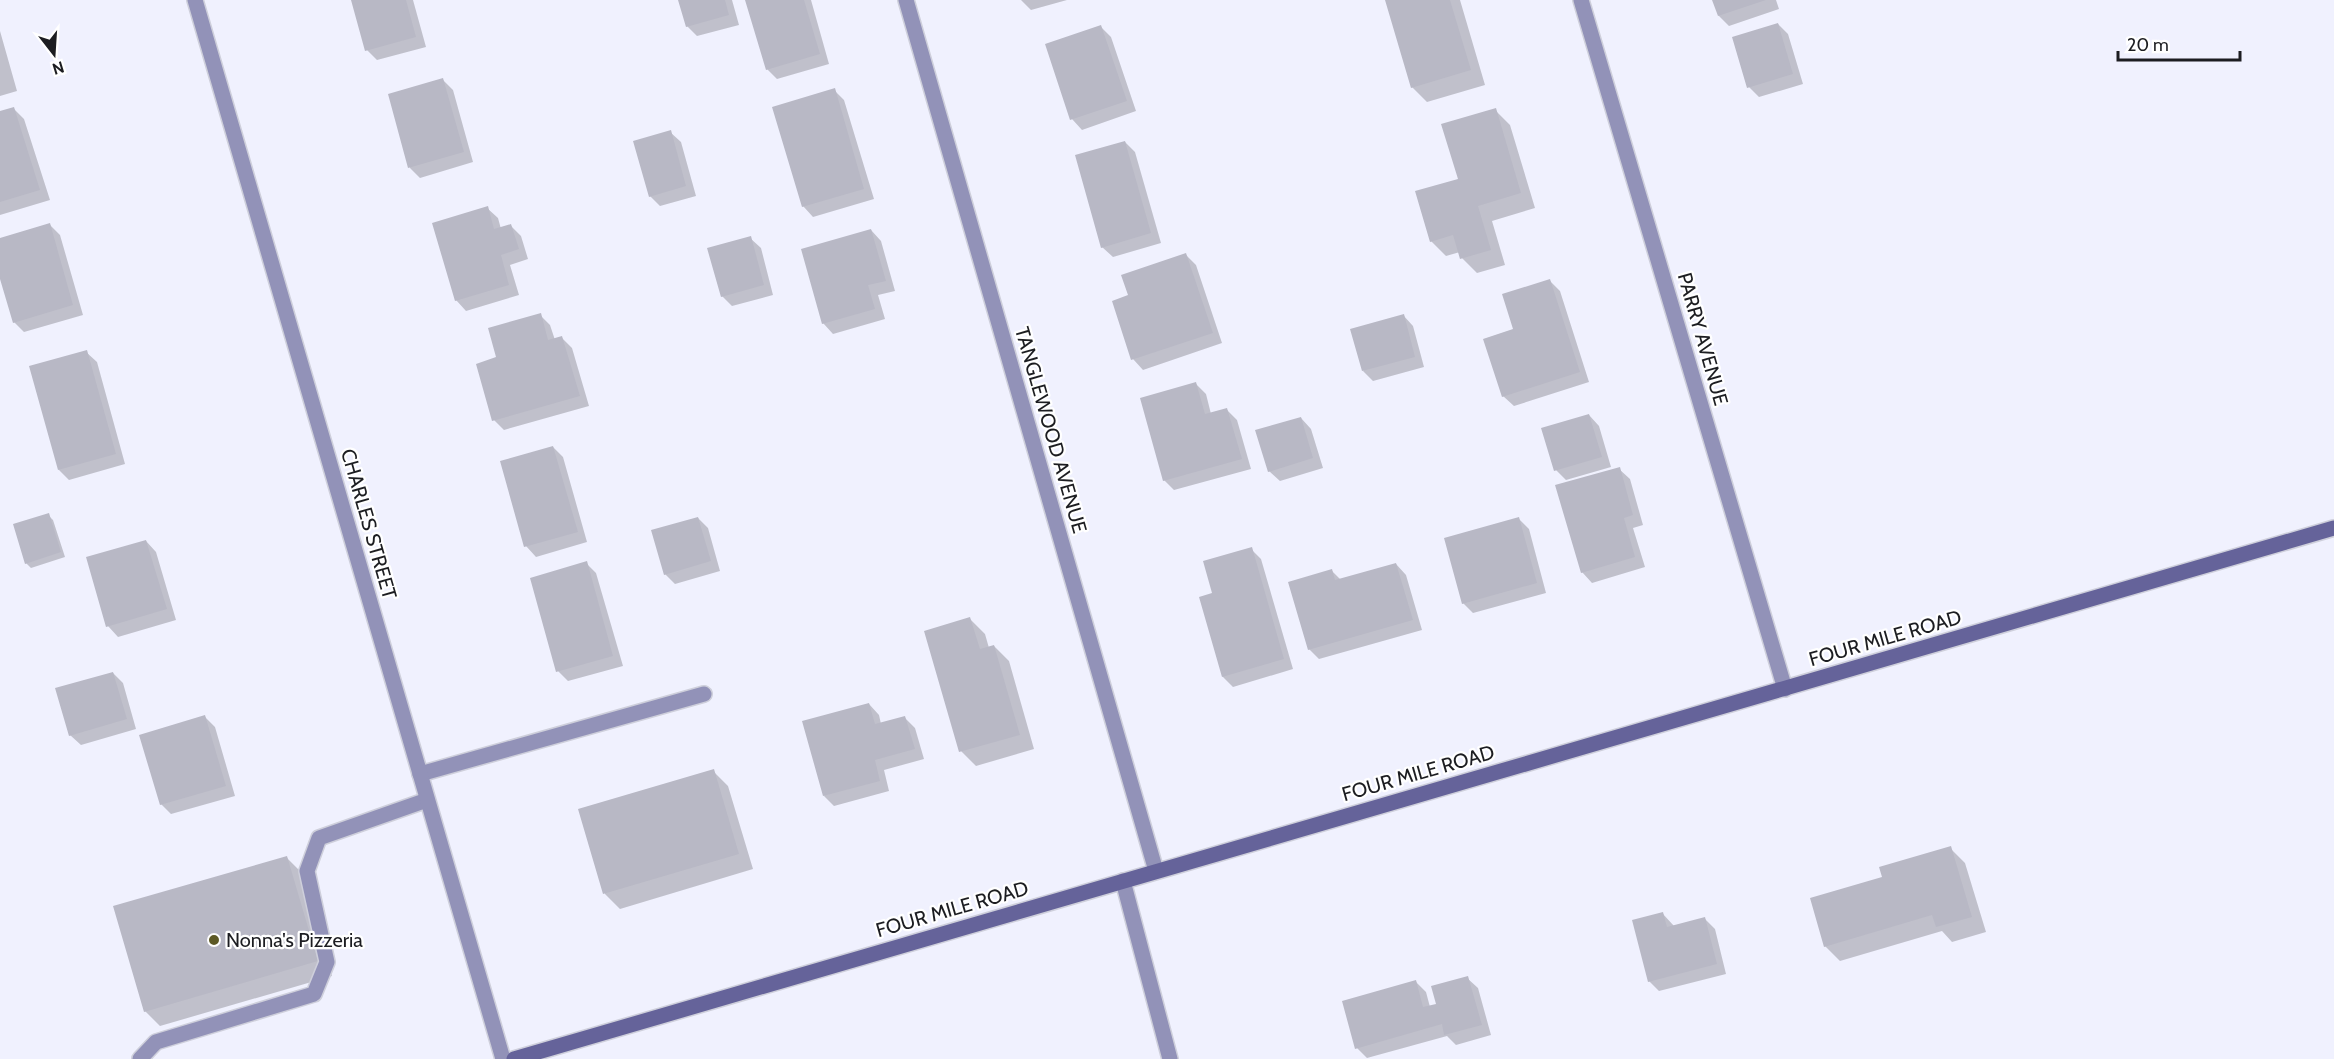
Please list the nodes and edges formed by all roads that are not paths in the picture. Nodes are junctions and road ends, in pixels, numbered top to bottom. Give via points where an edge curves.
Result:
1 (195, 0) edge
2 (906, 0) edge
3 (1581, 0) edge
4 (2334, 528) edge
5 (1785, 689) junction
6 (704, 694) dead end
7 (420, 774) junction
8 (428, 800) junction
9 (1156, 871) junction
10 (1123, 881) junction
11 (140, 1059) edge
12 (502, 1059) edge
13 (514, 1059) edge
14 (1170, 1059) edge

1 - 7 street, CHARLES STREET
2 - 9 street, TANGLEWOOD AVENUE
3 - 5 street, PARRY AVENUE
4 - 5 main road, FOUR MILE ROAD
5 - 9 main road, FOUR MILE ROAD
6 - 7 street
7 - 8 street, CHARLES STREET
8 - 11 street via 319,838 307,871 327,962 314,994 156,1042
8 - 12 street, CHARLES STREET
9 - 10 main road, FOUR MILE ROAD
10 - 13 main road, FOUR MILE ROAD
10 - 14 street

